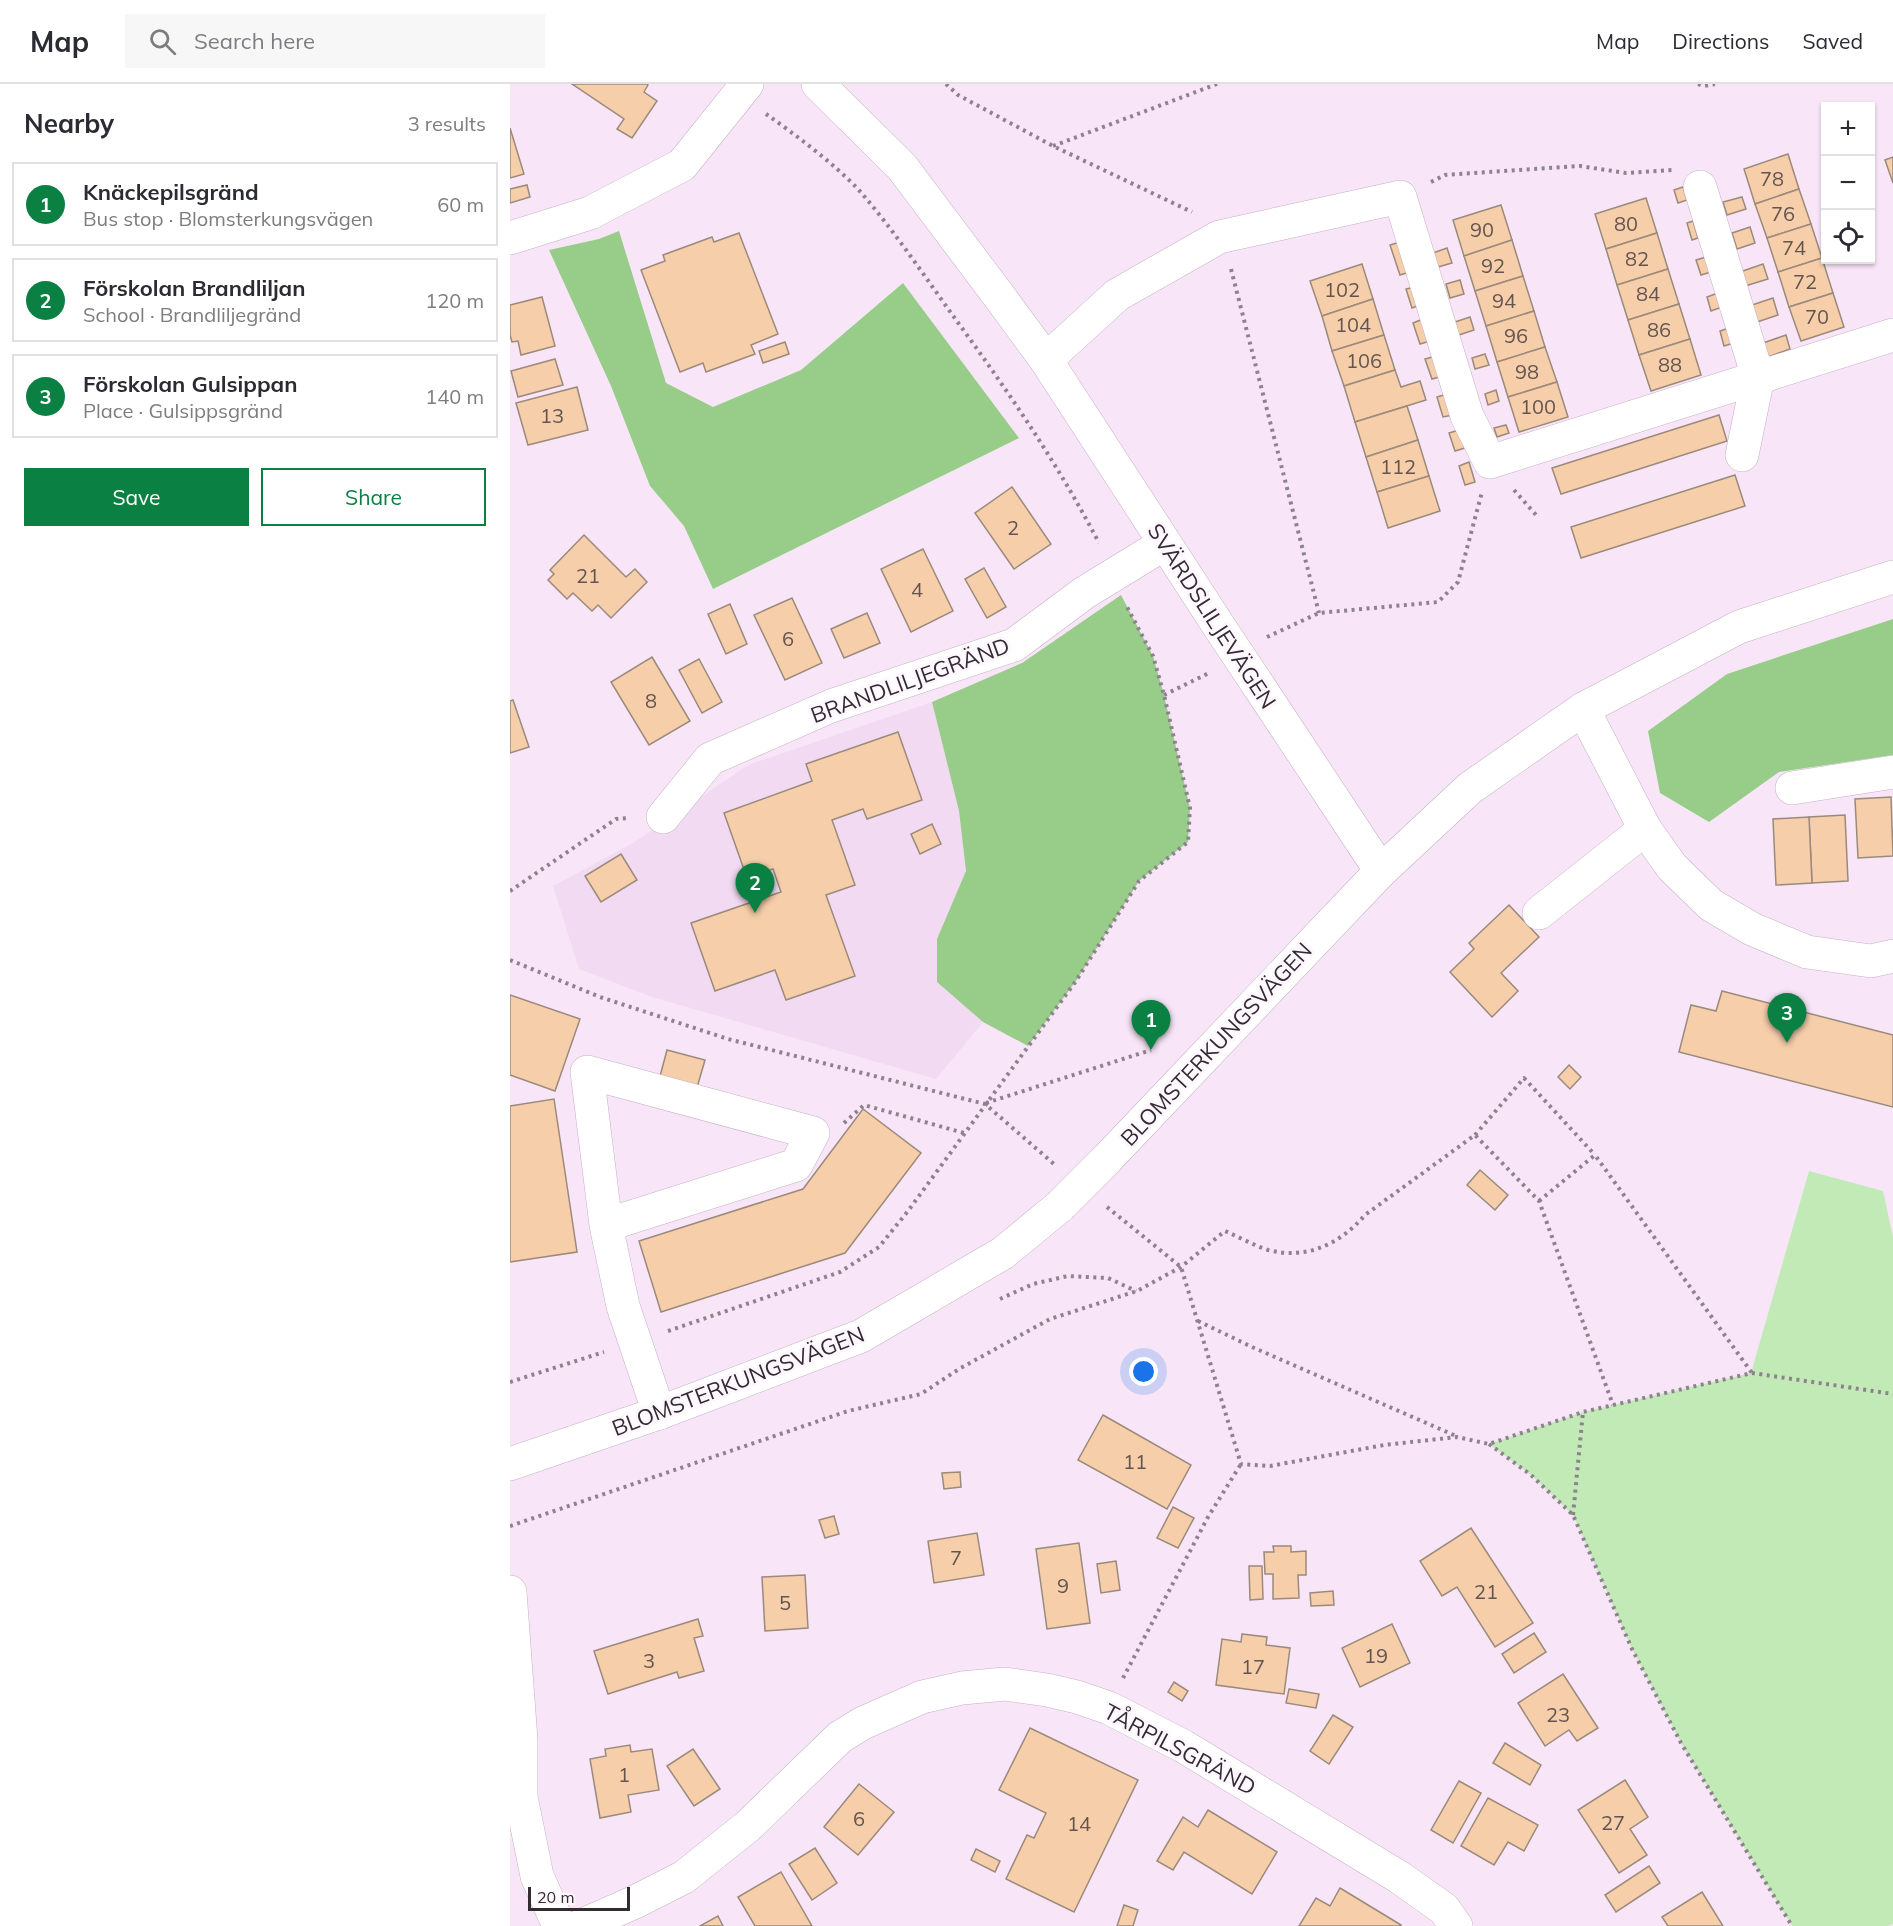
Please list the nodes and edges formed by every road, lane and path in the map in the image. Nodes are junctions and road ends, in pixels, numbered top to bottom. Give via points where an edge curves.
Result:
1 (818, 84) edge
2 (946, 84) edge
3 (1217, 84) edge
4 (1698, 84) edge
5 (1714, 84) edge
6 (744, 90) edge
7 (1053, 146) junction
8 (1700, 187) joint
9 (1400, 196) junction
10 (1219, 237) junction
11 (510, 238) edge
12 (1893, 335) edge
13 (1046, 360) junction
14 (1758, 377) junction
15 (1742, 455) dead end
16 (1490, 462) junction
17 (1164, 544) junction
18 (1114, 574) junction
19 (1893, 577) edge
20 (1583, 709) junction
21 (1893, 772) edge
22 (1792, 788) dead end
23 (663, 817) joint
24 (1645, 829) junction
25 (1381, 871) junction
26 (510, 891) edge
27 (1539, 913) dead end
28 (1893, 957) edge
29 (510, 960) edge
30 (1151, 1050) dead end
31 (985, 1104) junction
32 (964, 1133) junction
33 (1475, 1135) junction
34 (807, 1145) junction
35 (1596, 1155) junction
36 (1060, 1170) dead end
37 (1539, 1201) junction
38 (1105, 1206) dead end
39 (606, 1225) junction
40 (1181, 1267) junction
41 (1137, 1291) junction
42 (1000, 1299) dead end
43 (1197, 1320) junction
44 (635, 1342) junction
45 (1752, 1373) junction
46 (510, 1382) edge
47 (1893, 1394) edge
48 (1613, 1405) junction
49 (1583, 1412) junction
50 (659, 1413) junction
51 (1457, 1437) junction
52 (1489, 1443) junction
53 (510, 1464) edge
54 (1241, 1464) junction
55 (1573, 1515) junction
56 (510, 1526) edge
57 (510, 1592) edge
58 (1107, 1708) junction
59 (559, 1926) edge
60 (580, 1926) edge
61 (1456, 1926) edge
62 (1792, 1926) edge

1 - 13 street, SVÄRDSLILJEVÄGEN via 902,167
2 - 7 path via 958,95
3 - 7 path
4 - 5 path
6 - 11 street via 682,165 590,213
6 - 18 path via 857,189 912,260 1015,402 1085,517
7 - 10 path via 1197,215
8 - 9 path via 1676,170 1626,173 1580,166 1445,175
8 - 14 street
9 - 10 street
9 - 16 street via 1467,416
10 - 13 street via 1117,295
10 - 16 path via 1233,275 1319,614 1438,602 1458,582
12 - 14 street
13 - 17 street, SVÄRDSLILJEVÄGEN
14 - 15 street
14 - 16 street
17 - 18 street, BRANDLILJEGRÄND
17 - 25 street, SVÄRDSLILJEVÄGEN, bridge
18 - 23 street, BRANDLILJEGRÄND via 1014,645 831,706 710,759
18 - 31 path via 1153,656 1164,695 1190,808 1188,842 1139,881 1076,981
19 - 20 street, BLOMSTERKUNGSVÄGEN via 1739,627
20 - 24 street
20 - 25 street, BLOMSTERKUNGSVÄGEN via 1470,788
21 - 22 street
23 - 26 path via 616,819
24 - 27 street
24 - 28 street via 1672,867 1711,905 1752,929 1808,952 1871,961
25 - 50 street, BLOMSTERKUNGSVÄGEN, bridge via 1106,1160 1060,1206 1003,1253 861,1336
29 - 31 path via 600,997 728,1039
30 - 31 path
31 - 32 path
31 - 36 path
32 - 34 path via 864,1105 823,1142
32 - 44 path via 908,1211 870,1253 840,1272
33 - 35 path via 1524,1078
33 - 37 path
33 - 40 path via 1365,1215 1351,1232 1324,1248 1269,1250 1225,1231
34 - 39 street via 796,1165
34 - 39 street via 813,1132 587,1072
35 - 37 path
35 - 45 path
37 - 48 path
38 - 40 path
39 - 44 street
40 - 41 path
40 - 43 path
41 - 42 path via 1108,1278 1068,1276 1033,1284
41 - 56 path via 1050,1319 921,1394 848,1411
43 - 51 path
43 - 54 path
44 - 46 path
44 - 50 street
45 - 47 path
45 - 48 path
48 - 49 path
49 - 52 path
49 - 55 path
50 - 53 street, BLOMSTERKUNGSVÄGEN
51 - 52 path
51 - 54 path via 1384,1445 1270,1466
52 - 55 path via 1531,1475
54 - 58 path via 1208,1517
55 - 62 path via 1632,1649 1681,1743
57 - 59 street via 521,1740 521,1797 537,1876
58 - 60 street, TÅRPILSGRÄND via 1077,1697 1005,1684 962,1688 897,1707 840,1737 748,1826 684,1877
58 - 61 street, TÅRPILSGRÄND via 1193,1752 1400,1877 1444,1909

